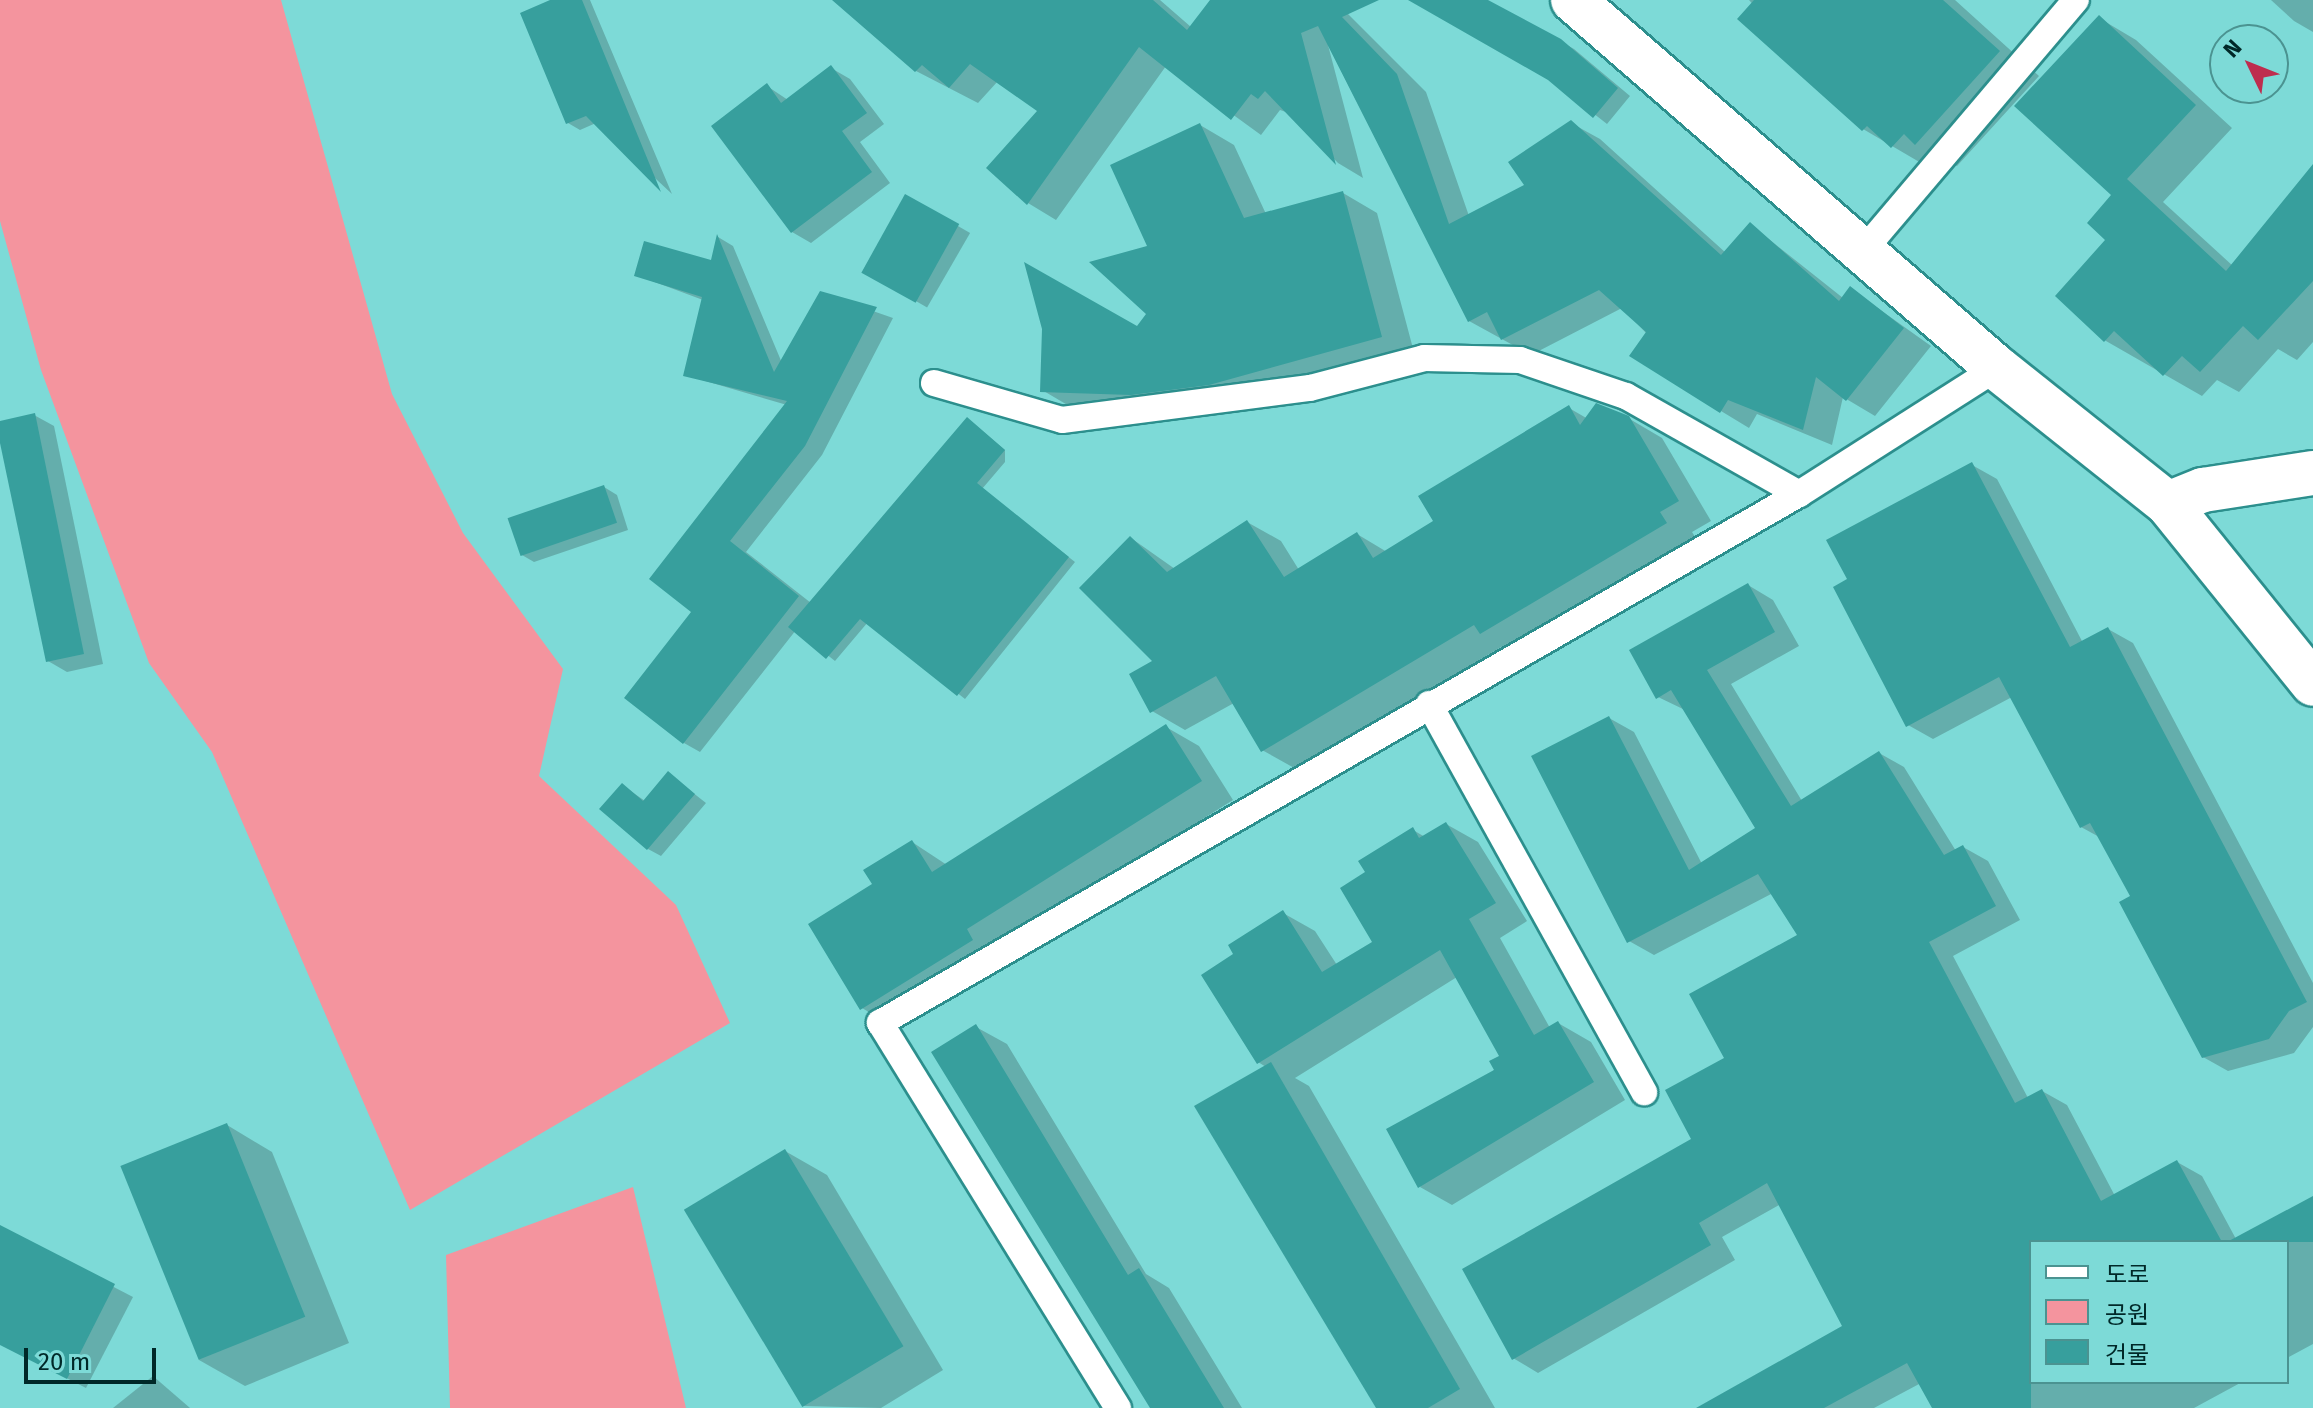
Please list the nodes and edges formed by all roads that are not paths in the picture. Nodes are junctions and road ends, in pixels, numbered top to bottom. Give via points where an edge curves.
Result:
1 (1573, 0) edge
2 (2076, 0) edge
3 (1863, 251) junction
4 (1997, 368) junction
5 (934, 383) dead end
6 (2313, 473) edge
7 (1799, 494) junction
8 (2168, 504) junction
9 (2313, 684) edge
10 (1429, 704) junction
11 (1644, 1092) dead end
12 (1118, 1408) edge

1 - 3 street
2 - 3 lane
3 - 4 street
4 - 7 lane
4 - 8 street
5 - 7 lane via 1062,420 1310,388 1424,358 1520,360 1626,396
6 - 8 street via 2203,490
7 - 10 lane
8 - 9 street
10 - 11 lane
10 - 12 lane via 880,1023

